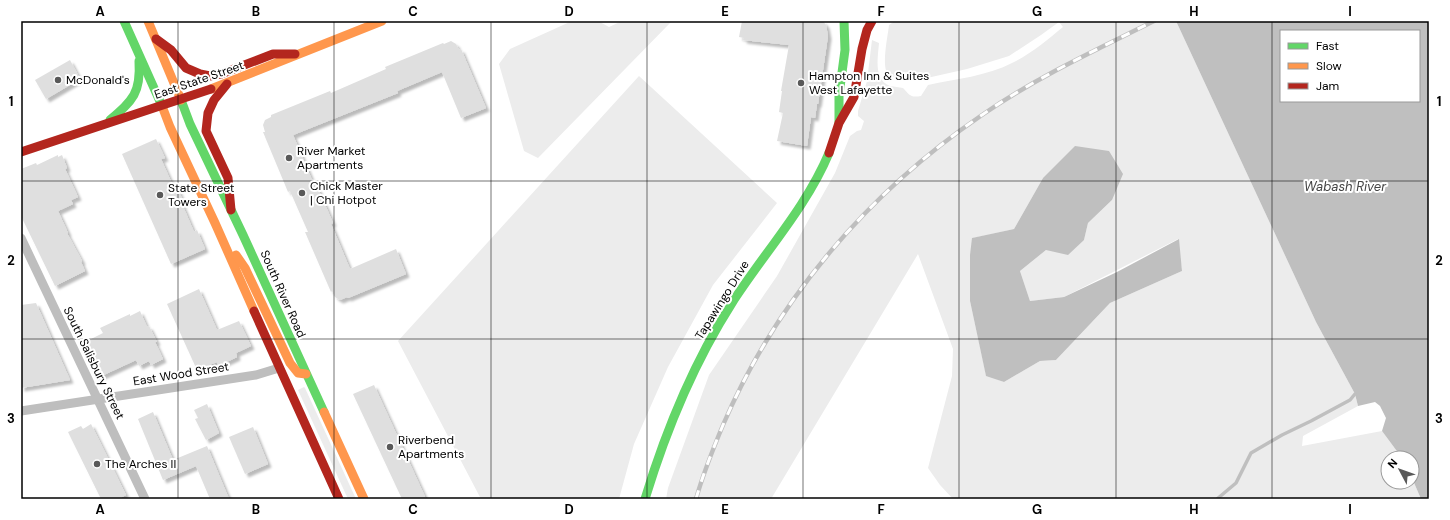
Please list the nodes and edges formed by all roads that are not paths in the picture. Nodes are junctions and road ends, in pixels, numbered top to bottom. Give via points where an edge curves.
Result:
1 (124, 21) edge
2 (148, 21) edge
3 (382, 21) edge
4 (844, 21) edge
5 (872, 21) edge
6 (156, 39) junction
7 (139, 54) junction
8 (303, 54) junction
9 (227, 84) junction
10 (181, 100) junction
11 (162, 106) junction
12 (106, 124) junction
13 (839, 124) junction
14 (21, 152) edge
15 (231, 210) junction
16 (215, 223) junction
17 (21, 238) edge
18 (279, 368) junction
19 (306, 374) junction
20 (98, 400) junction
21 (21, 412) edge
22 (145, 499) edge
23 (339, 499) edge
24 (364, 499) edge
25 (645, 499) edge

1 - 7 main road
2 - 6 main road, South River Road
3 - 8 main road, East State Street
4 - 13 main road, Tapawingo Drive via 845,50 839,95
5 - 13 main road, Tapawingo Drive via 863,41 854,97
6 - 8 main road via 172,51 180,64 202,75 214,76 228,72 274,54
6 - 10 main road, South River Road
7 - 11 main road
7 - 12 main road via 140,73 136,93
8 - 9 main road, East State Street
9 - 10 main road, East State Street
9 - 15 main road via 214,100 208,113 206,131 228,178
10 - 11 main road, East State Street
10 - 15 main road, South River Road
11 - 12 main road, East State Street
11 - 16 main road
12 - 14 main road, East State Street
13 - 25 main road, Tapawingo Drive via 815,181 795,215 744,284 690,376 670,422
15 - 19 main road, South River Road
16 - 18 main road
16 - 19 main road via 245,268 290,363 298,373
17 - 20 street, South Salisbury Street
18 - 20 street, East Wood Street via 268,372
18 - 23 main road
19 - 24 main road, South River Road
20 - 21 street, East Wood Street
20 - 22 street, South Salisbury Street

